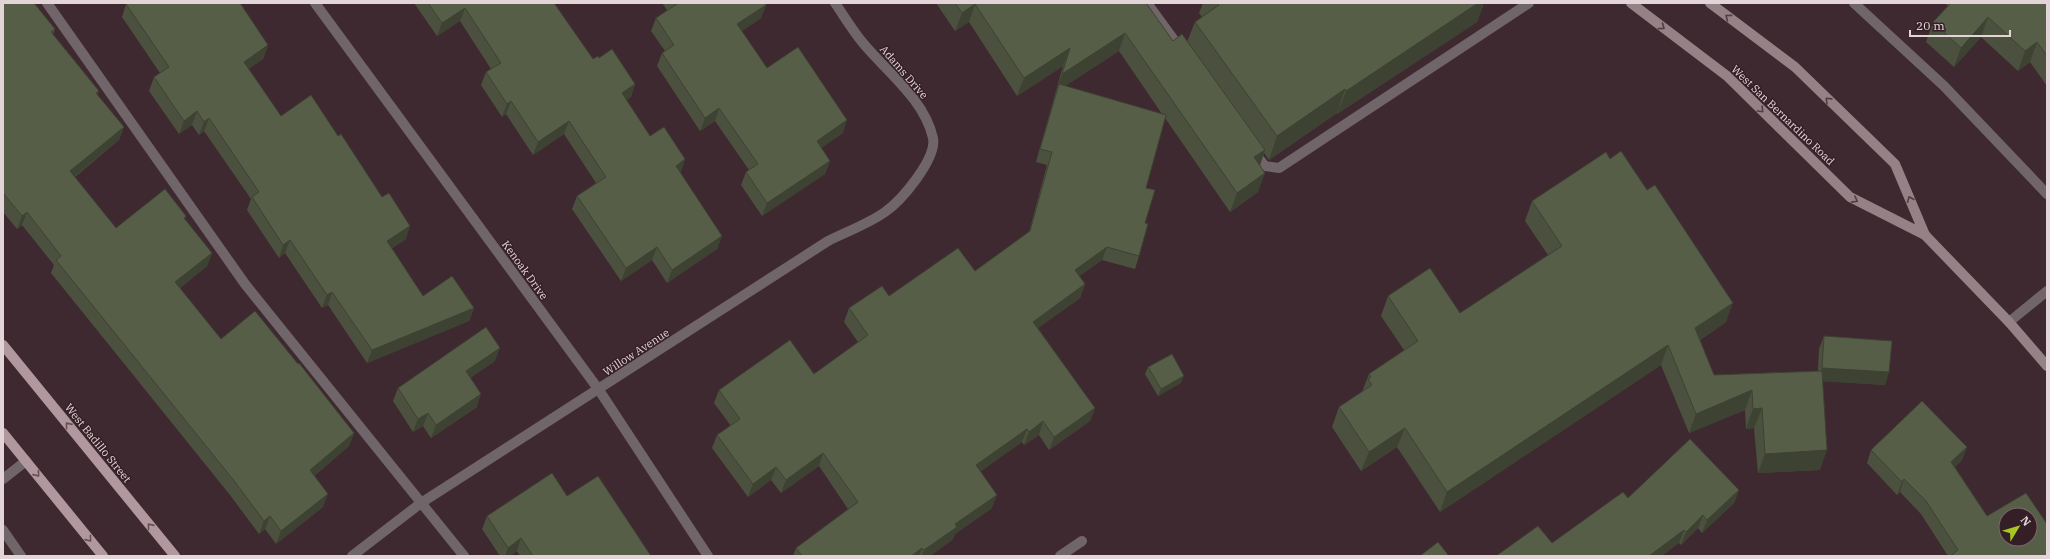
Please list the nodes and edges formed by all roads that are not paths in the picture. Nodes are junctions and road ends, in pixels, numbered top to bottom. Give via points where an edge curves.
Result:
1 (47, 3) edge
2 (316, 3) edge
3 (835, 3) edge
4 (1147, 3) edge
5 (1529, 3) edge
6 (1631, 3) edge
7 (1710, 3) edge
8 (1854, 3) edge
9 (1188, 60) edge
10 (1247, 141) edge
11 (928, 164) joint
12 (2047, 194) edge
13 (1925, 235) junction
14 (2047, 291) edge
15 (2008, 322) junction
16 (3, 345) edge
17 (2047, 366) edge
18 (598, 390) junction
19 (3, 433) edge
20 (26, 461) junction
21 (3, 479) edge
22 (421, 503) junction
23 (3, 530) edge
24 (1082, 541) dead end
25 (21, 556) edge
26 (103, 556) edge
27 (175, 556) edge
28 (352, 556) edge
29 (464, 556) edge
30 (708, 556) edge
31 (1060, 556) edge

1 - 22 street via 245,284
2 - 18 street, Kenoak Drive
3 - 11 street, Adams Drive via 863,43 896,78 922,112 933,139
4 - 9 street
5 - 10 street via 1279,168 1265,166
6 -> 13 main road, West San Bernardino Road via 1727,76 1850,197
13 -> 7 main road, West San Bernardino Road via 1895,164 1795,67
8 - 12 street via 1944,86
11 - 18 street, Willow Avenue via 885,212 828,242
13 - 15 main road, West San Bernardino Road
14 - 15 street
15 - 17 main road, West San Bernardino Road
27 -> 16 main road, West Badillo Street
18 - 22 street, Willow Avenue
18 - 30 street, Kenoak Drive
19 - 20 main road
20 - 21 street
20 -> 26 main road
22 - 28 street, Willow Avenue
22 - 29 street
23 - 25 street
24 - 31 street

